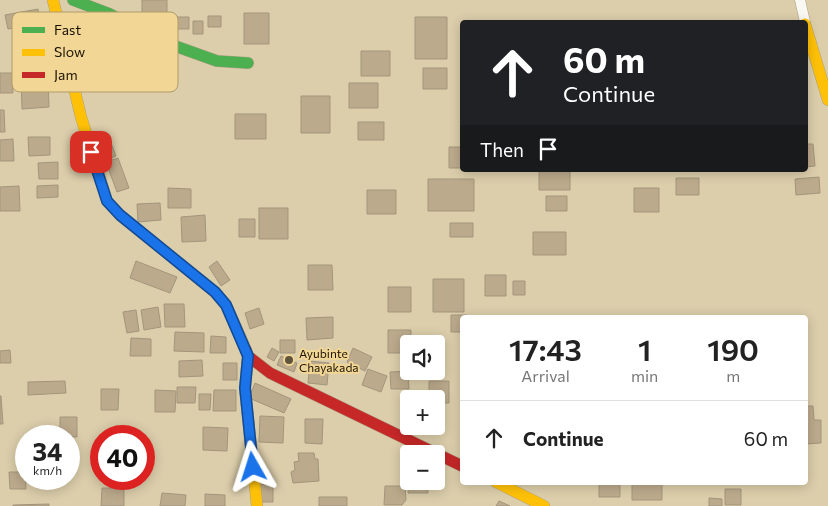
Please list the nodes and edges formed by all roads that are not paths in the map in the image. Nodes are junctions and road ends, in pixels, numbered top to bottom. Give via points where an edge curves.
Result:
1 (73, 0) edge
2 (800, 0) edge
3 (105, 12) edge
4 (804, 20) edge
5 (808, 33) edge
6 (178, 47) edge
7 (248, 63) dead end
8 (75, 92) edge
9 (828, 100) edge
10 (248, 356) junction
11 (460, 465) edge
12 (502, 485) edge
13 (257, 506) edge
14 (544, 506) edge

1 - 3 main road
2 - 4 street
5 - 9 main road
6 - 7 main road via 217,60
8 - 10 main road via 107,201 215,292 226,305
10 - 11 main road via 270,373
10 - 13 main road via 245,388
12 - 14 main road

